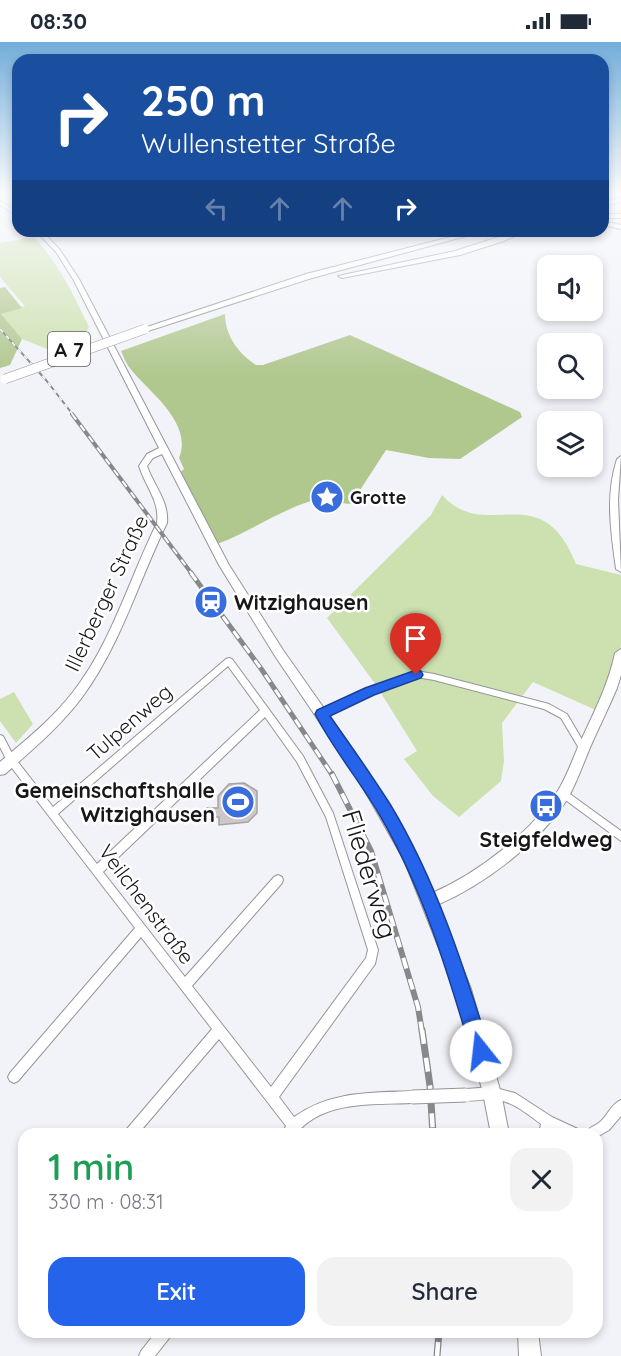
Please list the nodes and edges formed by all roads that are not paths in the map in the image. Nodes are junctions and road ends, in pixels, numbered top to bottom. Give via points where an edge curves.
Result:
1 (60, 253) edge
2 (378, 253) edge
3 (396, 253) edge
4 (451, 253) edge
5 (185, 315) junction
6 (142, 327) junction
7 (2, 378) edge
8 (163, 450) junction
9 (621, 459) edge
10 (621, 570) edge
11 (621, 654) edge
12 (229, 661) joint
13 (264, 712) junction
14 (321, 714) junction
15 (0, 738) edge
16 (583, 748) junction
17 (11, 760) junction
18 (0, 770) edge
19 (563, 793) junction
20 (53, 812) junction
21 (621, 837) edge
22 (97, 871) junction
23 (278, 880) dead end
24 (429, 901) junction
25 (140, 930) junction
26 (185, 986) junction
27 (219, 1030) junction
28 (14, 1077) dead end
29 (492, 1093) junction
30 (271, 1098) junction
31 (621, 1106) edge
32 (135, 1128) edge
33 (289, 1128) edge
34 (291, 1128) edge
35 (499, 1128) edge
36 (546, 1128) edge
37 (602, 1128) edge
38 (160, 1338) edge
39 (528, 1338) edge
40 (146, 1356) edge
41 (530, 1356) edge

1 - 8 main road
2 - 6 highway, A 7 via 252,288
3 - 5 highway, A 7
4 - 5 highway via 284,288
5 - 6 highway, A 7
6 - 7 highway, A 7, bridge
8 - 14 main road via 224,566
8 - 17 main road, Illerberger Straße via 150,456 143,466 162,504 162,523 101,658 68,706
9 - 10 main road via 615,480 614,515
11 - 16 main road via 611,687
12 - 13 street, Fliederweg
12 - 20 street, Tulpenweg
13 - 22 street
13 - 30 street, Fliederweg via 300,759 330,816 373,950 359,976
14 - 16 street via 400,679 424,675 546,706 564,716
14 - 24 main road via 385,809
15 - 17 street, Veilchenstraße
16 - 19 main road
17 - 18 main road, Illerberger Straße
17 - 20 street, Veilchenstraße
19 - 21 street
19 - 24 main road via 544,818 509,850 447,895
20 - 22 street, Veilchenstraße
22 - 25 street, Veilchenstraße
23 - 26 street, Veilchenstraße
24 - 29 main road via 463,989
25 - 26 street, Veilchenstraße
25 - 28 street
26 - 27 street, Veilchenstraße
27 - 30 street, Veilchenstraße
27 - 32 street
29 - 34 street, bridge via 338,1102 304,1115
29 - 35 main road
29 - 36 street via 511,1097
30 - 33 street, Veilchenstraße
31 - 37 street
38 - 40 street
39 - 41 main road

